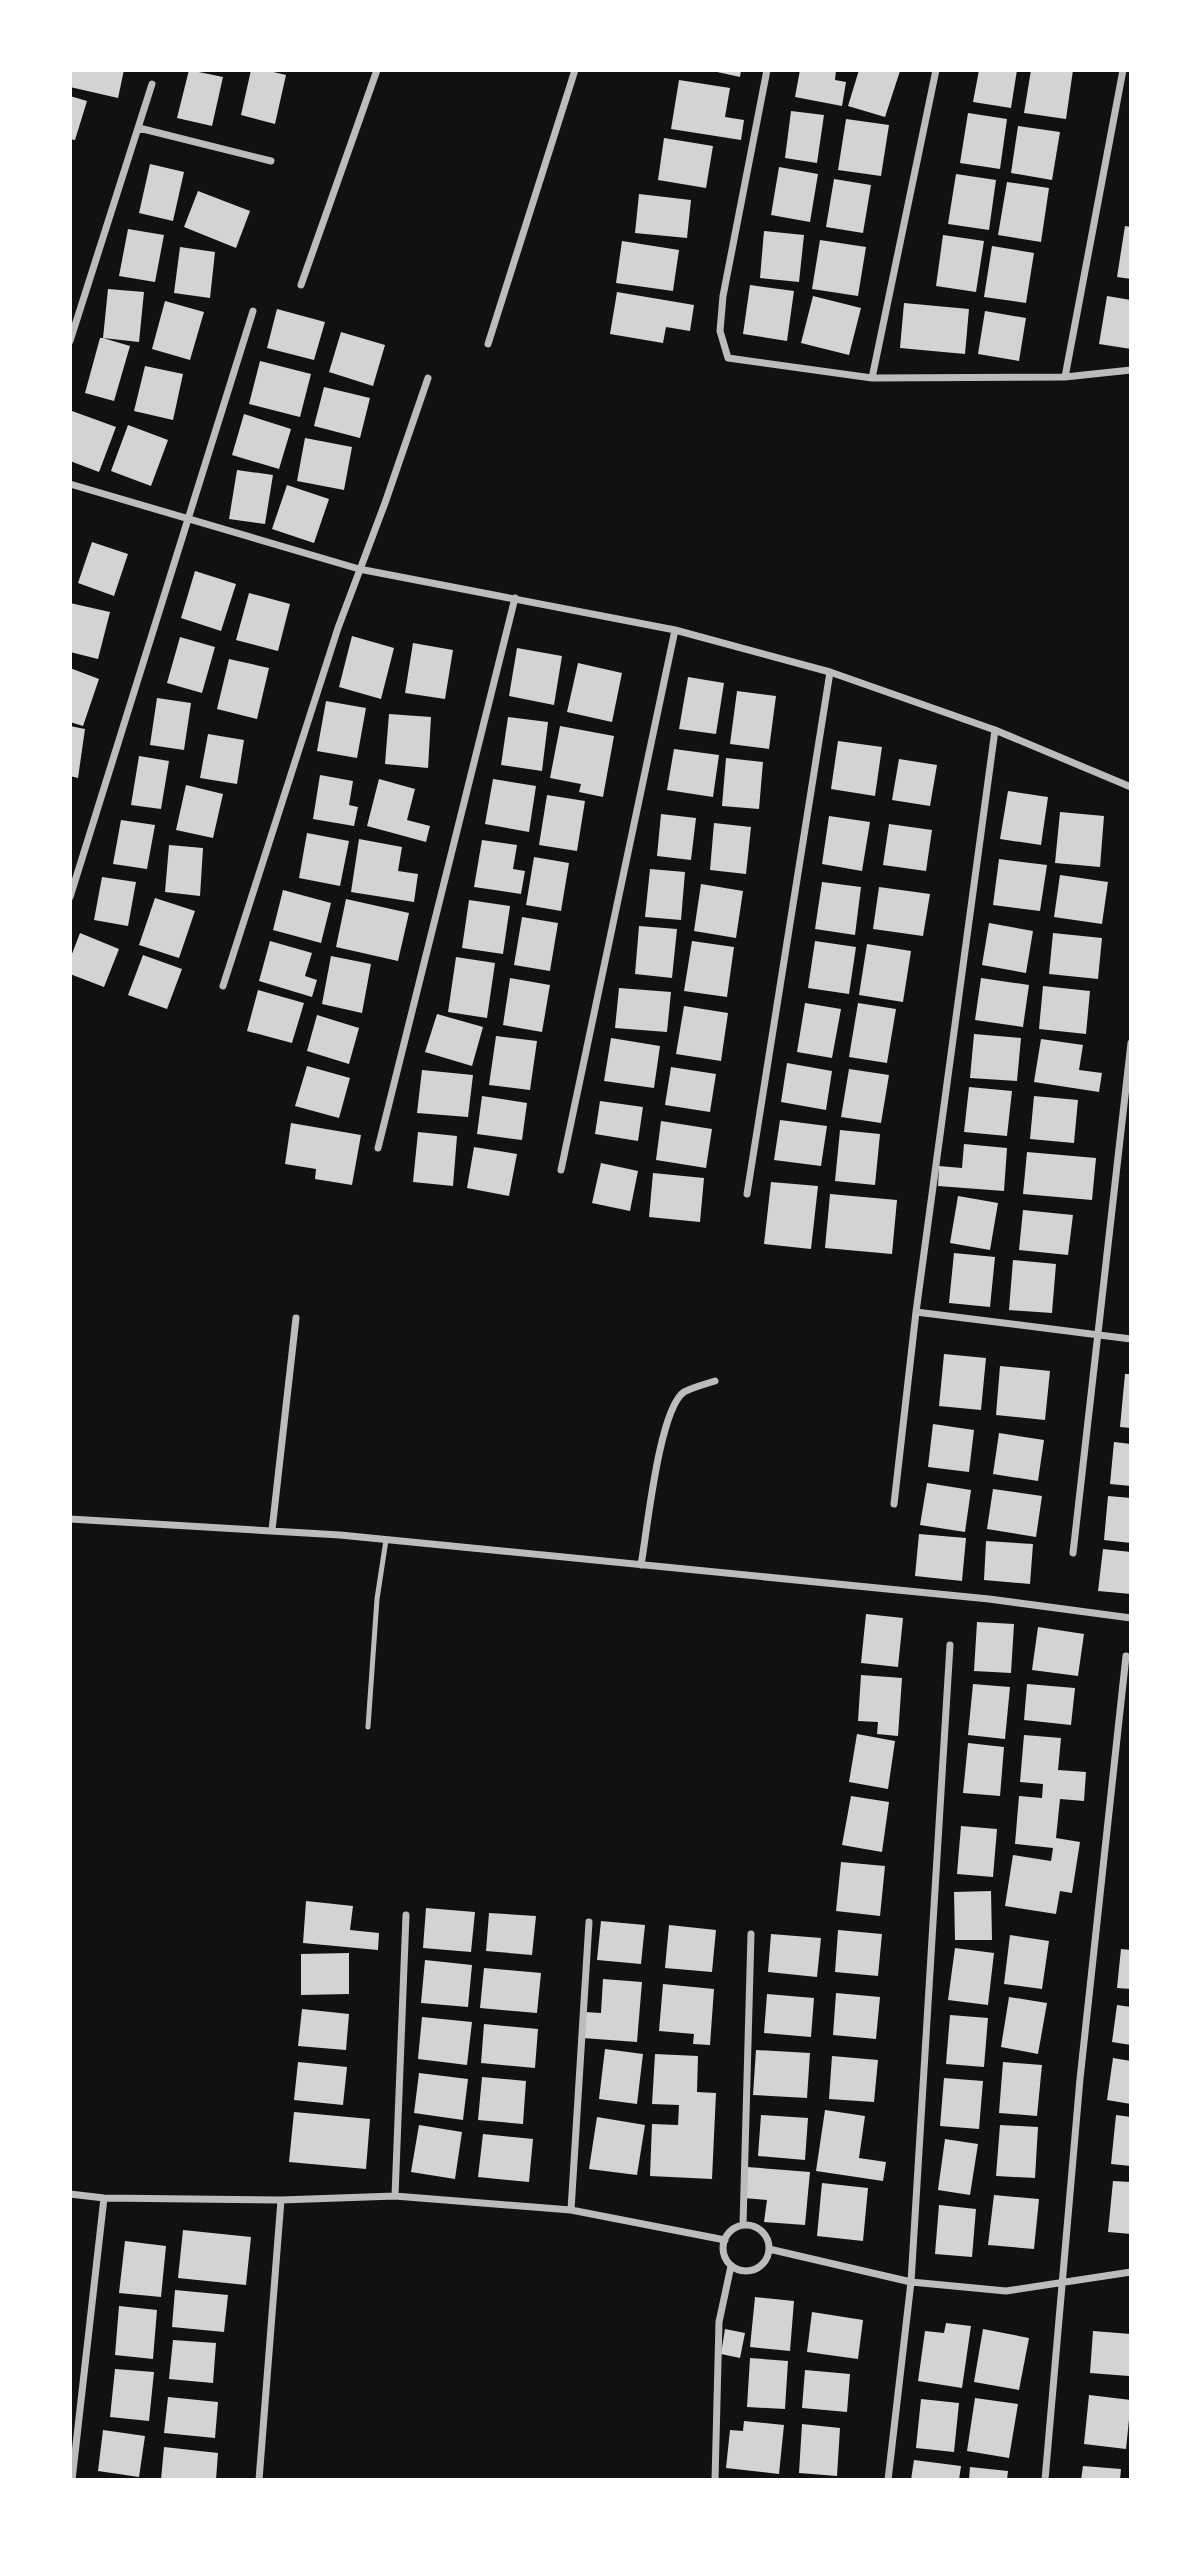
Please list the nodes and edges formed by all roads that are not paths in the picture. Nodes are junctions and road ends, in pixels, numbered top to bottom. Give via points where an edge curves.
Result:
1 (377, 70) edge
2 (575, 70) edge
3 (767, 70) edge
4 (936, 70) edge
5 (1123, 70) edge
6 (152, 84) dead end
7 (139, 128) junction
8 (271, 161) dead end
9 (301, 285) dead end
10 (253, 311) dead end
11 (70, 341) edge
12 (488, 344) dead end
13 (1131, 370) edge
14 (1065, 377) junction
15 (428, 378) dead end
16 (872, 378) junction
17 (70, 484) edge
18 (189, 519) junction
19 (359, 569) junction
20 (515, 598) junction
21 (675, 630) junction
22 (830, 672) junction
23 (995, 730) junction
24 (1131, 786) edge
25 (70, 897) edge
26 (223, 986) dead end
27 (1131, 1043) edge
28 (378, 1148) dead end
29 (561, 1170) dead end
30 (747, 1194) dead end
31 (916, 1312) junction
32 (296, 1318) dead end
33 (1098, 1335) junction
34 (1131, 1339) edge
35 (715, 1381) dead end
36 (894, 1504) dead end
37 (70, 1520) edge
38 (272, 1530) junction
39 (386, 1540) junction
40 (1073, 1553) dead end
41 (641, 1565) junction
42 (1131, 1618) edge
43 (950, 1645) dead end
44 (1126, 1656) dead end
45 (368, 1727) dead end
46 (406, 1915) dead end
47 (589, 1922) dead end
48 (751, 1934) dead end
49 (70, 2194) edge
50 (395, 2196) junction
51 (104, 2198) junction
52 (281, 2200) junction
53 (571, 2210) junction
54 (743, 2225) junction
55 (724, 2240) junction
56 (769, 2249) junction
57 (731, 2266) junction
58 (1131, 2272) edge
59 (1062, 2281) junction
60 (911, 2282) junction
61 (72, 2480) edge
62 (259, 2480) edge
63 (715, 2480) edge
64 (888, 2480) edge
65 (1045, 2480) edge

1 - 9 street
2 - 12 street
3 - 16 street via 723,296 720,331 728,358
4 - 16 street
5 - 14 street
6 - 7 street
7 - 8 street
7 - 11 street
10 - 18 street
13 - 14 street
14 - 16 street
15 - 19 street
17 - 18 street
18 - 19 street
18 - 25 street
19 - 20 street
19 - 26 street
20 - 21 street
20 - 28 street
21 - 22 street
21 - 29 street
22 - 23 street
22 - 30 street
23 - 24 street
23 - 31 street
27 - 33 street
31 - 33 street
31 - 36 street
32 - 38 street
33 - 34 street
33 - 40 street
35 - 41 street via 684,1392 671,1407
37 - 38 street
38 - 39 street
39 - 41 street
39 - 45 lane
41 - 42 street
43 - 60 street
44 - 59 street
46 - 50 street
47 - 53 street
48 - 54 street
49 - 51 street
50 - 52 street
50 - 53 street
51 - 52 street
51 - 61 street
52 - 62 street
53 - 55 street
54 - 55 street
54 - 56 street via 761,2231
55 - 57 street via 724,2254
56 - 57 street via 758,2267 745,2271
56 - 60 street
57 - 63 street via 719,2322
58 - 59 street
59 - 60 street via 1006,2291
59 - 65 street
60 - 64 street

